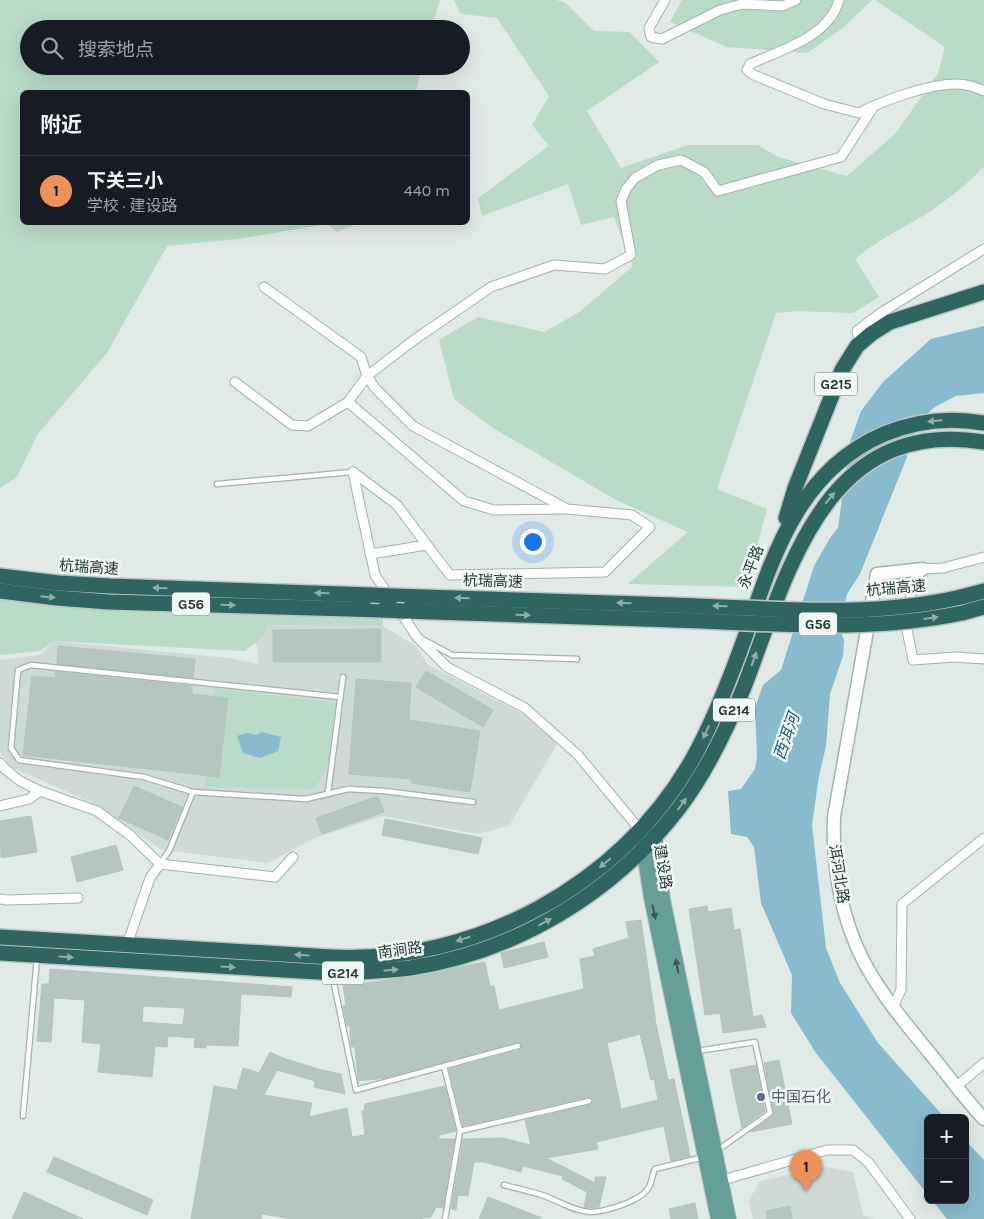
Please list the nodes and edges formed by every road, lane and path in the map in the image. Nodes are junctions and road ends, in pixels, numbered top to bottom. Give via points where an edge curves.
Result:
1 (665, 0) edge
2 (796, 0) edge
3 (839, 0) edge
4 (984, 90) edge
5 (874, 106) junction
6 (984, 249) edge
7 (264, 287) dead end
8 (984, 292) edge
9 (860, 344) junction
10 (366, 376) junction
11 (235, 382) dead end
12 (348, 402) junction
13 (984, 423) edge
14 (984, 442) edge
15 (353, 472) junction
16 (217, 484) dead end
17 (567, 509) junction
18 (427, 544) junction
19 (370, 554) junction
20 (774, 556) junction
21 (984, 557) edge
22 (923, 569) junction
23 (0, 576) edge
24 (0, 591) edge
25 (984, 591) edge
26 (961, 605) junction
27 (984, 607) edge
28 (673, 612) junction
29 (764, 632) junction
30 (417, 637) junction
31 (577, 659) dead end
32 (984, 659) edge
33 (342, 677) dead end
34 (340, 697) junction
35 (0, 763) edge
36 (40, 791) junction
37 (193, 792) junction
38 (328, 794) junction
39 (473, 802) dead end
40 (0, 806) edge
41 (640, 830) junction
42 (984, 838) edge
43 (650, 843) junction
44 (293, 857) dead end
45 (160, 864) junction
46 (78, 898) dead end
47 (0, 899) edge
48 (0, 937) edge
49 (127, 944) junction
50 (0, 953) edge
51 (37, 955) junction
52 (332, 973) junction
53 (893, 1007) junction
54 (518, 1046) dead end
55 (689, 1052) junction
56 (984, 1063) edge
57 (444, 1066) junction
58 (956, 1086) junction
59 (589, 1102) dead end
60 (22, 1116) dead end
61 (984, 1119) edge
62 (460, 1131) junction
63 (710, 1155) junction
64 (716, 1182) junction
65 (504, 1185) dead end
66 (445, 1219) edge
67 (718, 1219) edge
68 (729, 1219) edge
69 (910, 1219) edge

1 - 2 street via 649,28 651,37 662,39 720,10 742,4 783,6
3 - 5 street via 836,11 822,27 750,64 747,70 845,111 859,114
4 - 5 street via 959,84 940,85
5 - 10 street via 840,157 718,191 704,172 681,160 658,165 635,178 621,201 631,255 605,269 554,265 491,287
6 - 9 street via 879,314 857,331
7 - 10 street via 361,357
8 - 9 highway, G215 via 890,322
9 - 20 highway, G215 via 839,377 795,488
10 - 12 street
10 - 17 street via 413,426
11 - 12 street via 292,425 308,426
12 - 17 street via 464,501 494,510
13 -> 20 highway, 永平路 / G214 via 927,422 893,430 853,451 834,466 800,505
29 -> 14 highway, G214 via 803,538 831,496 847,480 881,456 908,446 954,439
15 - 16 lane
15 - 18 street via 397,504
15 - 19 street
17 - 18 street via 632,515 650,527 605,572 450,575
18 - 19 street
19 - 30 street via 375,575
20 - 29 highway
20 -> 41 highway, 永平路 / G214 via 707,730 680,780
21 - 22 street via 943,568
22 - 32 street via 913,582 906,625 913,660
22 - 53 street, 洱河北路 via 877,574 834,818 833,847 838,885 849,926 864,962
28 -> 23 highway, 杭瑞高速 / G56, bridge via 393,596 110,586
24 -> 28 highway, 杭瑞高速 / G56, bridge via 109,602 404,611
25 - 26 highway, 杭瑞高速 / G56
26 - 27 highway, 杭瑞高速 / G56
26 - 28 highway, 杭瑞高速 / G56, bridge
43 -> 29 highway, G214 via 680,807 712,756 737,703
30 - 31 lane via 452,655
30 - 41 street via 447,667 525,708 578,755
33 - 34 lane
34 - 37 lane via 31,666 18,670 11,748 19,760 144,777
34 - 38 lane
35 - 36 street via 20,781
36 - 40 street via 30,799
36 - 45 street via 97,811 131,836
37 - 38 lane via 306,799
37 - 45 lane via 169,851
38 - 39 lane via 348,789
41 - 43 main road, 建设路
41 -> 49 highway, 南涧路 / G214 via 590,875 535,910 495,928 430,948 385,955 337,957
42 - 53 street via 902,904 901,990
52 -> 43 highway, 南涧路 / G214 via 410,968 456,958 500,943 542,924 582,900
43 - 55 main road, 建设路 via 651,898
44 - 45 street via 275,876
45 - 49 street via 150,878
46 - 47 street
48 - 49 highway, 南涧路 / G214
50 - 51 highway, 南涧路 / G214
51 -> 52 highway, 南涧路 / G214
51 - 60 lane
52 - 57 lane via 356,1090
53 - 58 street, 洱河北路
54 - 57 lane
55 - 63 main road, 建设路
55 - 63 lane via 755,1042 770,1113
56 - 58 street
57 - 62 lane
58 - 61 street, 洱河北路
59 - 62 lane
62 - 66 lane
63 - 64 main road, 建设路
63 - 65 lane via 655,1169 652,1182 641,1196 599,1211 573,1208 543,1195
64 - 67 main road, 建设路
64 - 68 main road, 建设路
64 - 69 street via 827,1150 853,1150 869,1164

